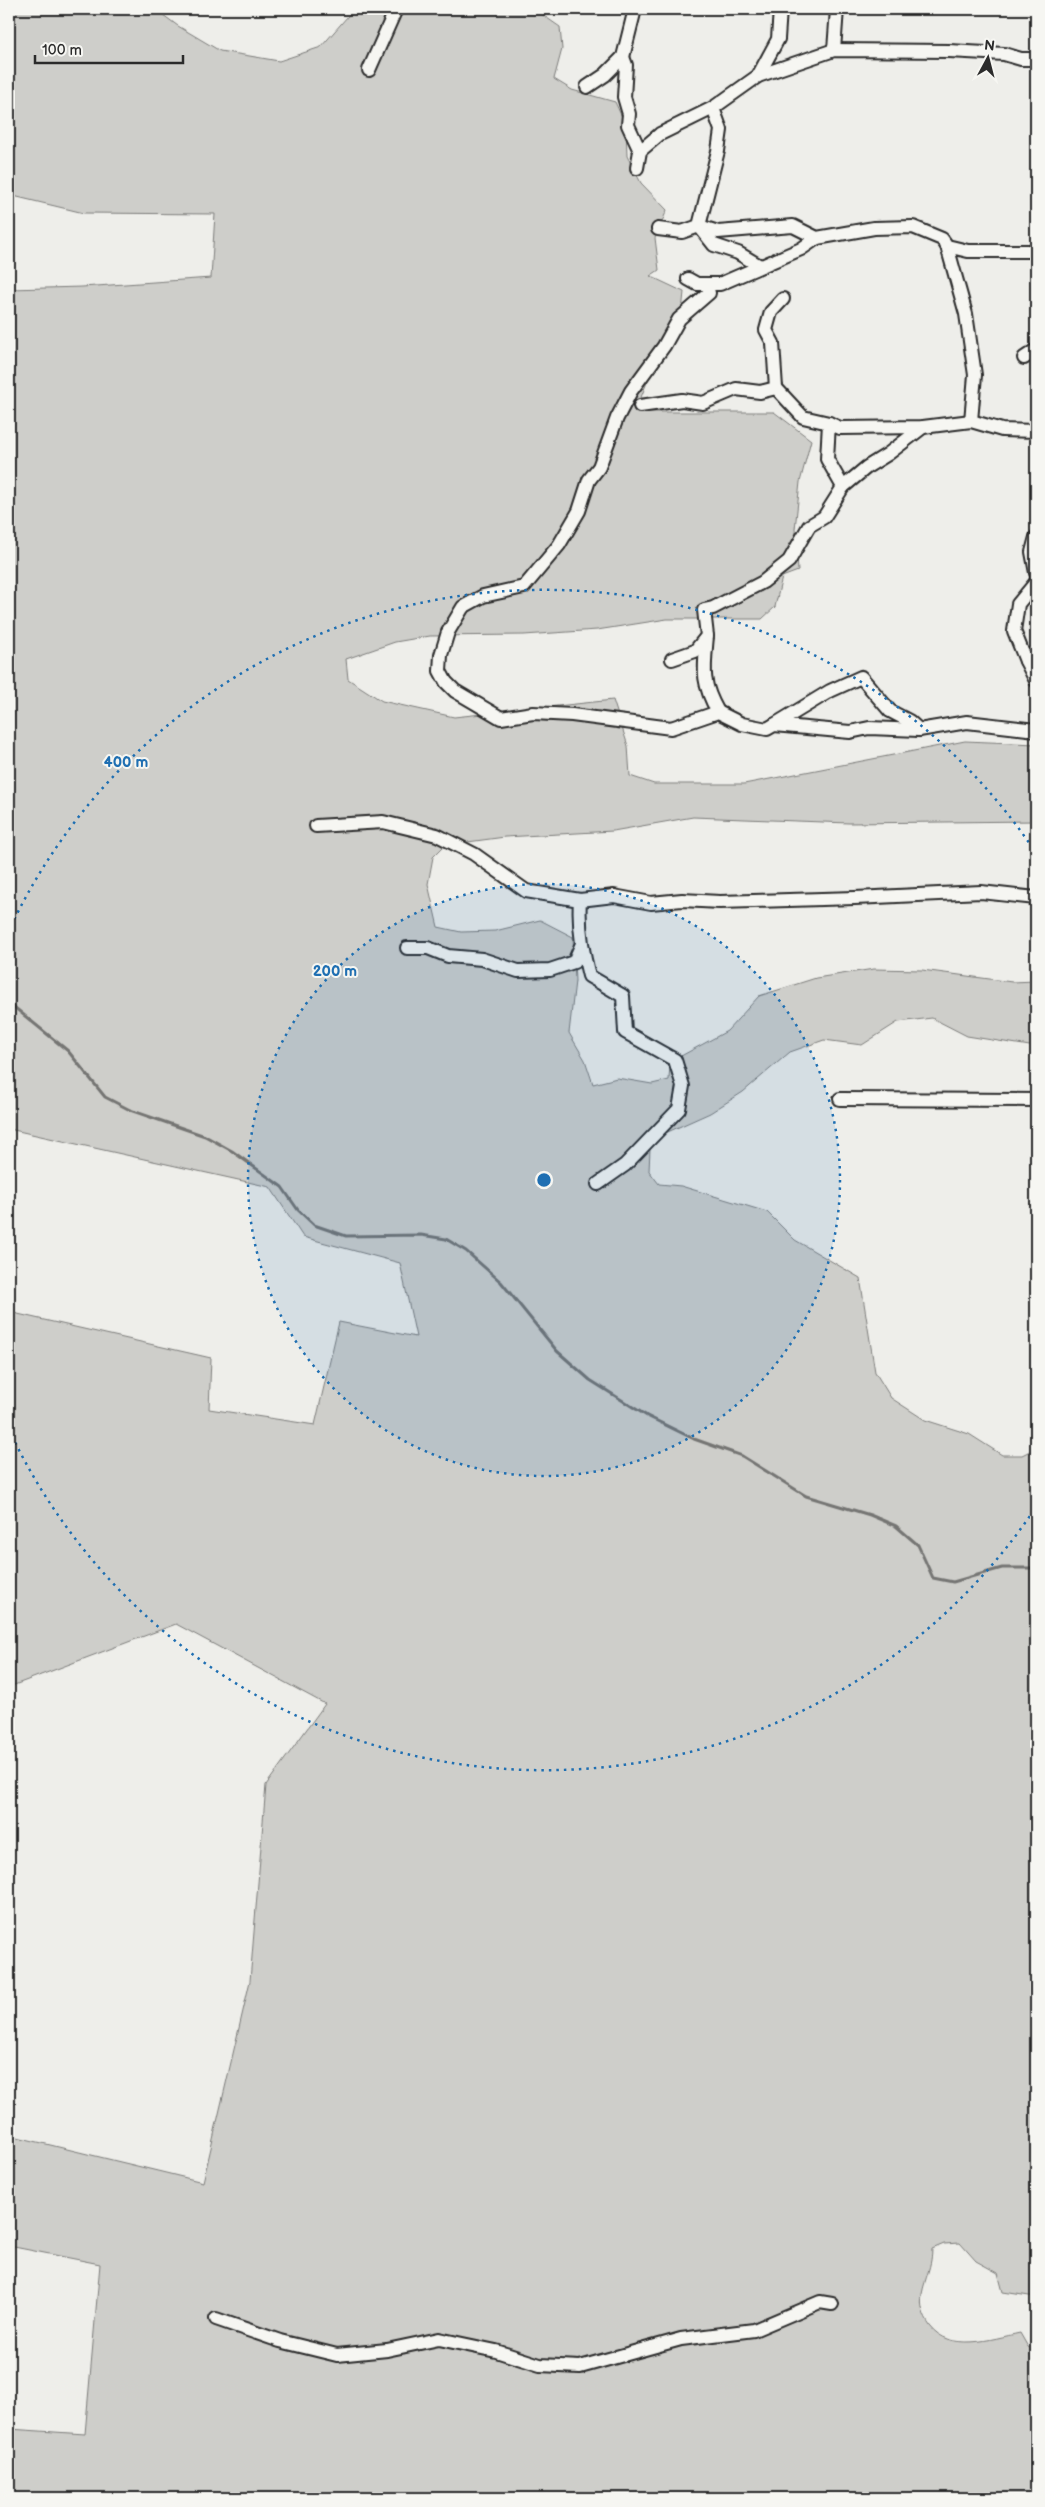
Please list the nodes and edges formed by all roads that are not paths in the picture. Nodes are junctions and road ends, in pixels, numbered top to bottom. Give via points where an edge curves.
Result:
1 (396, 9) edge
2 (635, 9) edge
3 (780, 9) edge
4 (837, 9) edge
5 (834, 50) junction
6 (624, 57) junction
7 (1036, 59) edge
8 (369, 70) dead end
9 (758, 76) junction
10 (587, 87) dead end
11 (713, 108) junction
12 (640, 151) junction
13 (637, 168) dead end
14 (699, 226) junction
15 (658, 229) dead end
16 (817, 238) junction
17 (947, 246) junction
18 (1036, 251) edge
19 (760, 266) junction
20 (688, 279) dead end
21 (709, 293) dead end
22 (782, 299) dead end
23 (1036, 350) edge
24 (1024, 358) dead end
25 (776, 388) junction
26 (640, 406) dead end
27 (971, 421) junction
28 (829, 422) junction
29 (923, 427) junction
30 (1036, 430) edge
31 (843, 487) junction
32 (1036, 537) edge
33 (1036, 574) edge
34 (1036, 582) edge
35 (707, 636) junction
36 (1036, 652) edge
37 (672, 659) dead end
38 (1026, 661) junction
39 (1036, 681) edge
40 (718, 712) junction
41 (774, 725) junction
42 (919, 730) junction
43 (1036, 730) edge
44 (316, 826) dead end
45 (1036, 898) edge
46 (580, 900) junction
47 (581, 946) junction
48 (407, 948) dead end
49 (840, 1099) dead end
50 (1036, 1100) edge
51 (598, 1184) dead end
52 (832, 2304) dead end
53 (216, 2319) dead end

1 - 8 street
2 - 6 street
3 - 9 street via 778,39
4 - 5 street
5 - 7 street via 949,51
5 - 9 street
6 - 10 street
6 - 12 street via 628,125
9 - 11 street
11 - 12 street via 660,134
11 - 14 street via 721,130
12 - 13 street
14 - 15 street via 682,232
14 - 16 street via 718,232 792,226
14 - 19 street via 714,245 738,253
16 - 17 street via 874,228 913,228 942,239
16 - 19 street via 802,249
17 - 18 street via 968,251
17 - 27 street via 966,314 973,366
19 - 20 street via 720,284 697,284
21 - 40 street via 679,319 631,391 599,467 559,545 524,587 483,596 463,607 448,632 440,670 446,682 466,700 501,718 532,713 572,715 671,728
22 - 25 street via 771,312 766,330 774,343
23 - 24 street
25 - 26 street via 760,392 736,389 703,403 682,400
25 - 28 street via 803,417
27 - 29 street
27 - 30 street via 1002,430
28 - 29 street via 840,428
28 - 31 street via 827,458
29 - 31 street
31 - 35 street via 824,517 809,526 789,561 763,582 704,610
32 - 33 street via 1032,552
34 - 38 street via 1018,604 1014,632
35 - 37 street via 695,650
35 - 40 street via 707,692
36 - 38 street
38 - 39 street
40 - 41 street via 742,724 767,729
41 - 42 street via 850,732 869,728
41 - 42 street via 830,691 862,677 890,711 910,721
42 - 43 street via 968,722
44 - 46 street via 383,822 438,835 474,854 526,891
45 - 46 street via 982,892 720,902 682,900 651,903 614,896
46 - 47 street
47 - 48 street via 574,962 550,970 518,971 482,959 448,956 428,948
47 - 51 street via 589,976 623,996 625,1032 674,1060 683,1086 679,1109 625,1165
49 - 50 street
52 - 53 street via 820,2302 754,2330 681,2339 580,2367 540,2365 496,2351 439,2339 387,2350 337,2355 280,2341

